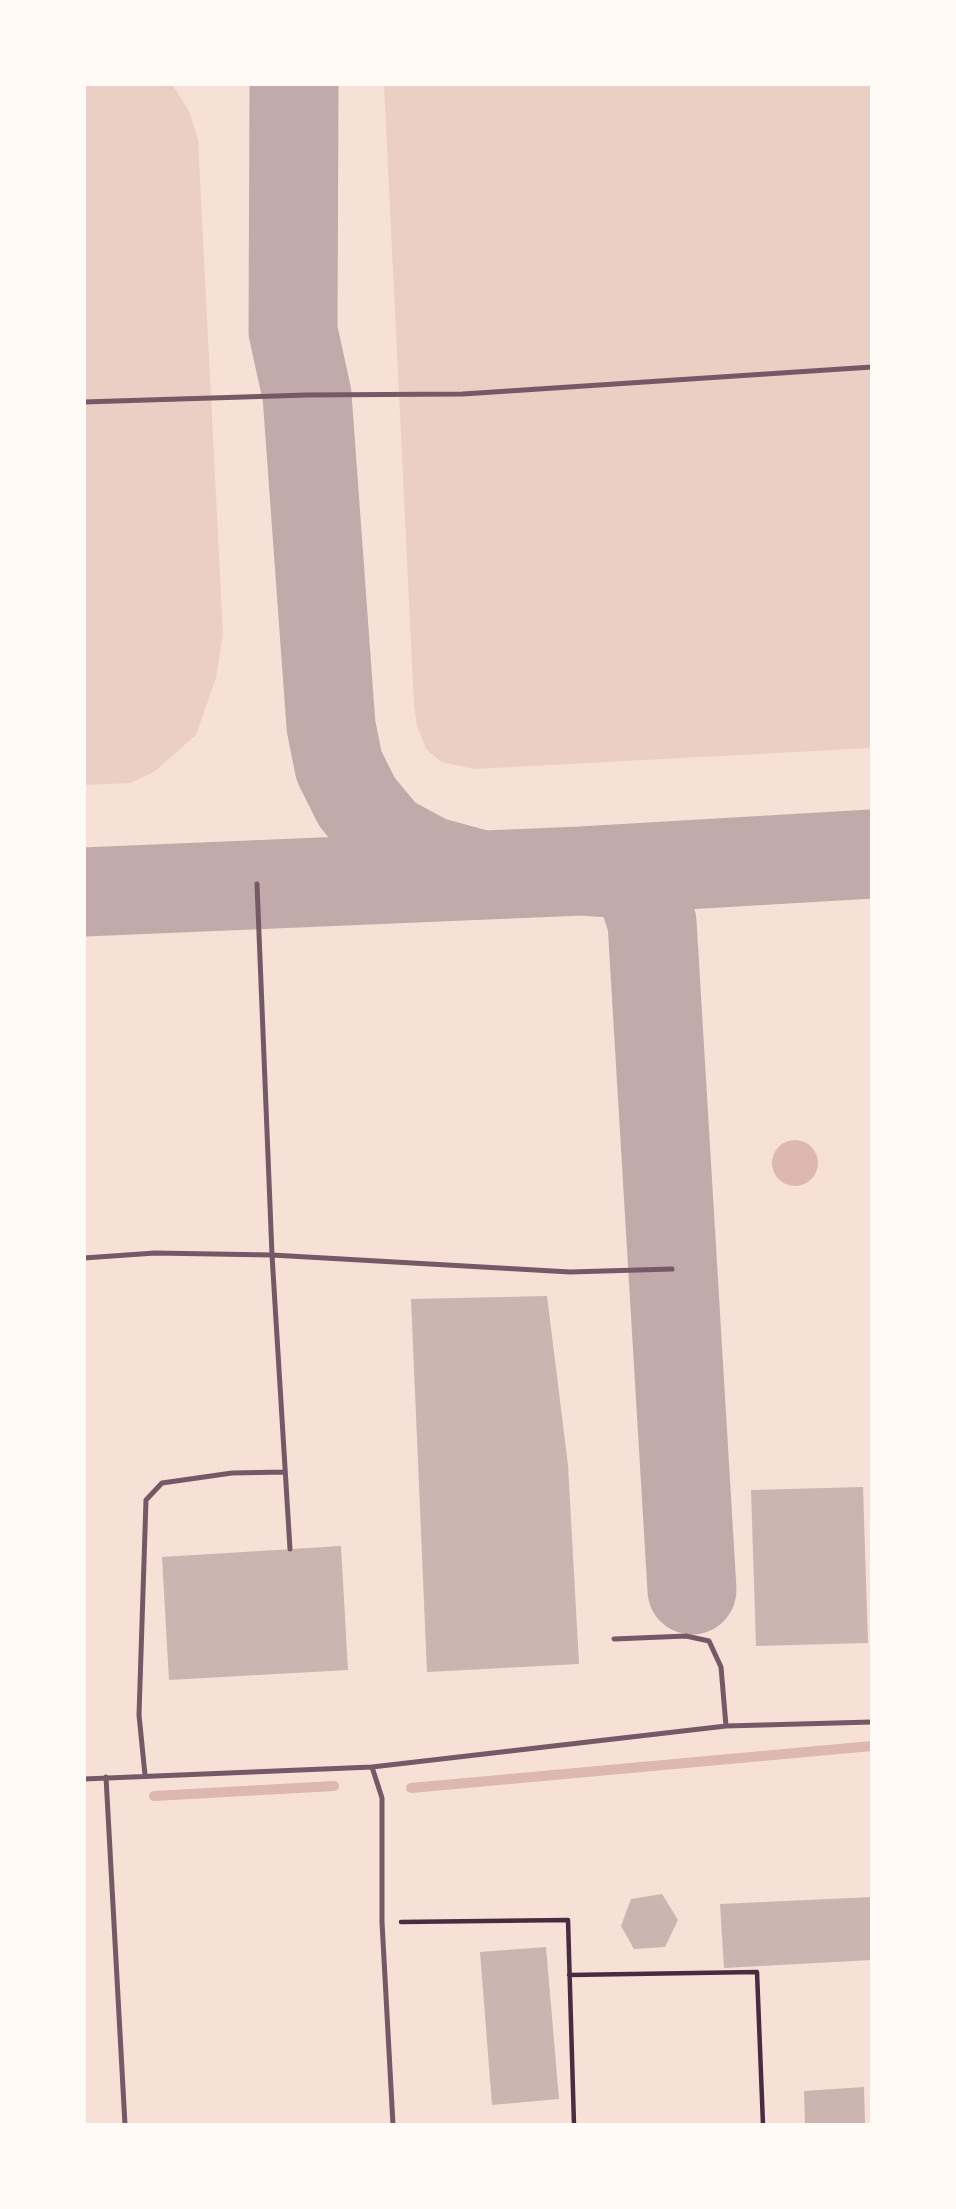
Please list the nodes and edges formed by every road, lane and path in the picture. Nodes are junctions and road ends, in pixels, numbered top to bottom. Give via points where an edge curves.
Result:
1 (872, 367) edge
2 (84, 402) edge
3 (257, 884) dead end
4 (272, 1255) junction
5 (84, 1258) edge
6 (673, 1269) dead end
7 (285, 1472) junction
8 (290, 1549) dead end
9 (614, 1639) dead end
10 (872, 1722) edge
11 (726, 1727) junction
12 (372, 1767) junction
13 (145, 1775) junction
14 (106, 1777) junction
15 (84, 1779) edge
16 (382, 1922) junction
17 (569, 1975) junction
18 (125, 2125) edge
19 (393, 2125) edge
20 (574, 2125) edge
21 (763, 2125) edge

1 - 2 lane via 463,394
3 - 4 lane
4 - 5 lane via 155,1253
4 - 6 lane via 570,1272
4 - 7 lane
7 - 8 lane
7 - 13 lane via 232,1473 162,1483 146,1500 139,1715
9 - 11 lane via 686,1636 709,1641 721,1667
10 - 11 lane
11 - 12 lane
12 - 13 lane
12 - 16 lane via 382,1797
13 - 14 lane
14 - 15 lane
14 - 18 lane
16 - 17 path via 568,1920
16 - 19 lane
17 - 20 path
17 - 21 path via 757,1972

